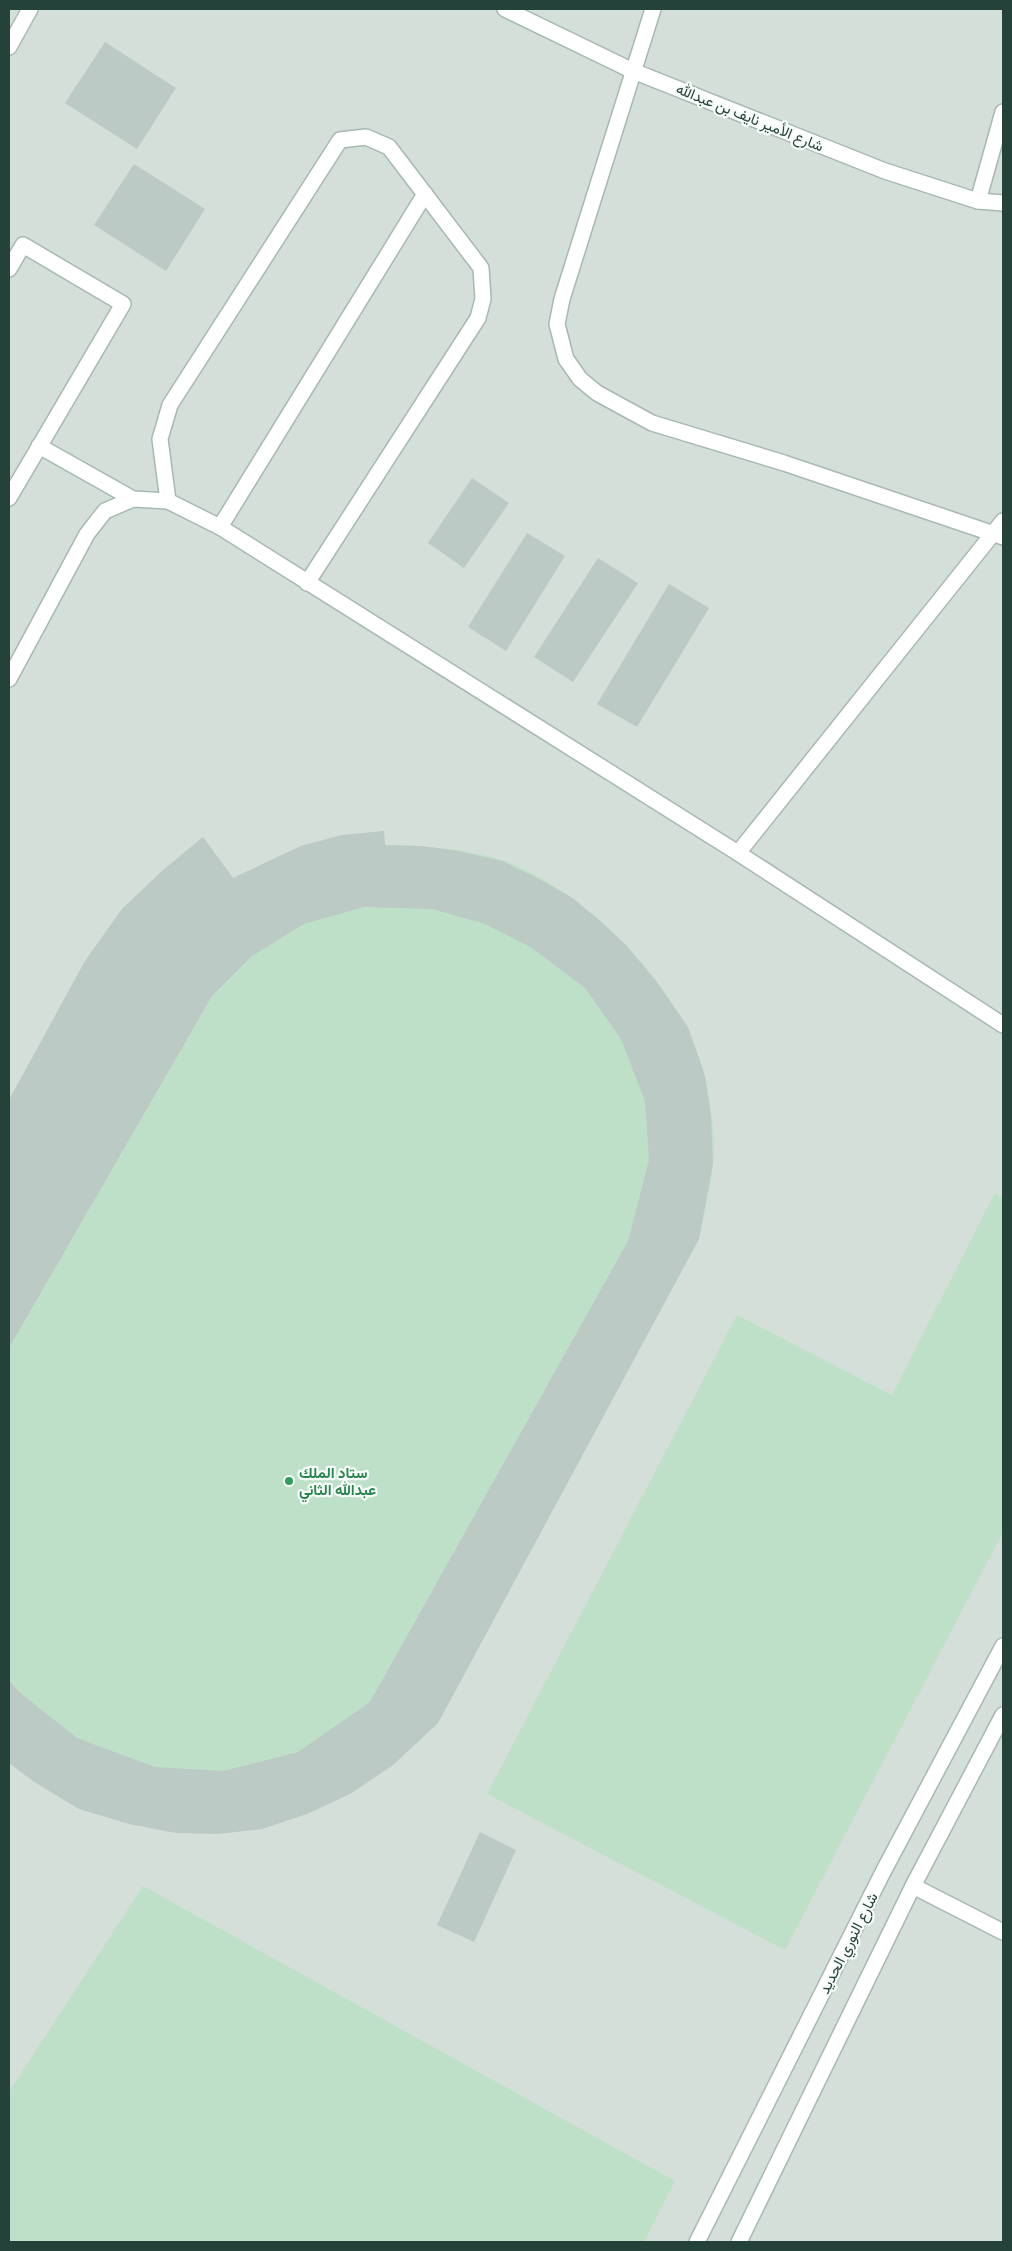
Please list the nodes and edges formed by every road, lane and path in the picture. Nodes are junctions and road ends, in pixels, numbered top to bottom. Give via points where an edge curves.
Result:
1 (30, 9) edge
2 (504, 9) edge
3 (653, 9) edge
4 (9, 47) edge
5 (633, 71) junction
6 (1003, 112) edge
7 (425, 194) junction
8 (978, 201) junction
9 (1003, 203) edge
10 (9, 269) edge
11 (39, 446) junction
12 (9, 498) edge
13 (133, 499) junction
14 (168, 501) junction
15 (1003, 521) edge
16 (220, 528) junction
17 (998, 535) edge
18 (307, 583) junction
19 (9, 679) edge
20 (738, 853) junction
21 (1003, 1025) edge
22 (1003, 1646) edge
23 (1003, 1715) edge
24 (913, 1886) junction
25 (1003, 1932) edge
26 (697, 2242) edge
27 (740, 2242) edge

1 - 4 street
2 - 5 street, شارع الأمير نايف بن عبدالله
3 - 5 street
5 - 8 street, شارع الأمير نايف بن عبدالله via 885,171
5 - 17 street via 557,324 566,359 580,380 652,423 784,463
6 - 8 street
7 - 14 street via 390,146 366,137 340,140 170,405 160,439
7 - 16 street
7 - 18 street via 481,268 483,300 478,318
8 - 9 street, شارع الأمير نايف بن عبدالله
10 - 11 street via 23,245 123,304
11 - 12 street
11 - 13 street
13 - 14 street
13 - 19 street via 105,511 87,534
14 - 16 street
15 - 17 street
16 - 18 street
17 - 20 street
18 - 20 street
20 - 21 street
22 - 26 street, شارع النوري الحديد via 883,1872
23 - 24 street
24 - 25 street
24 - 27 street

